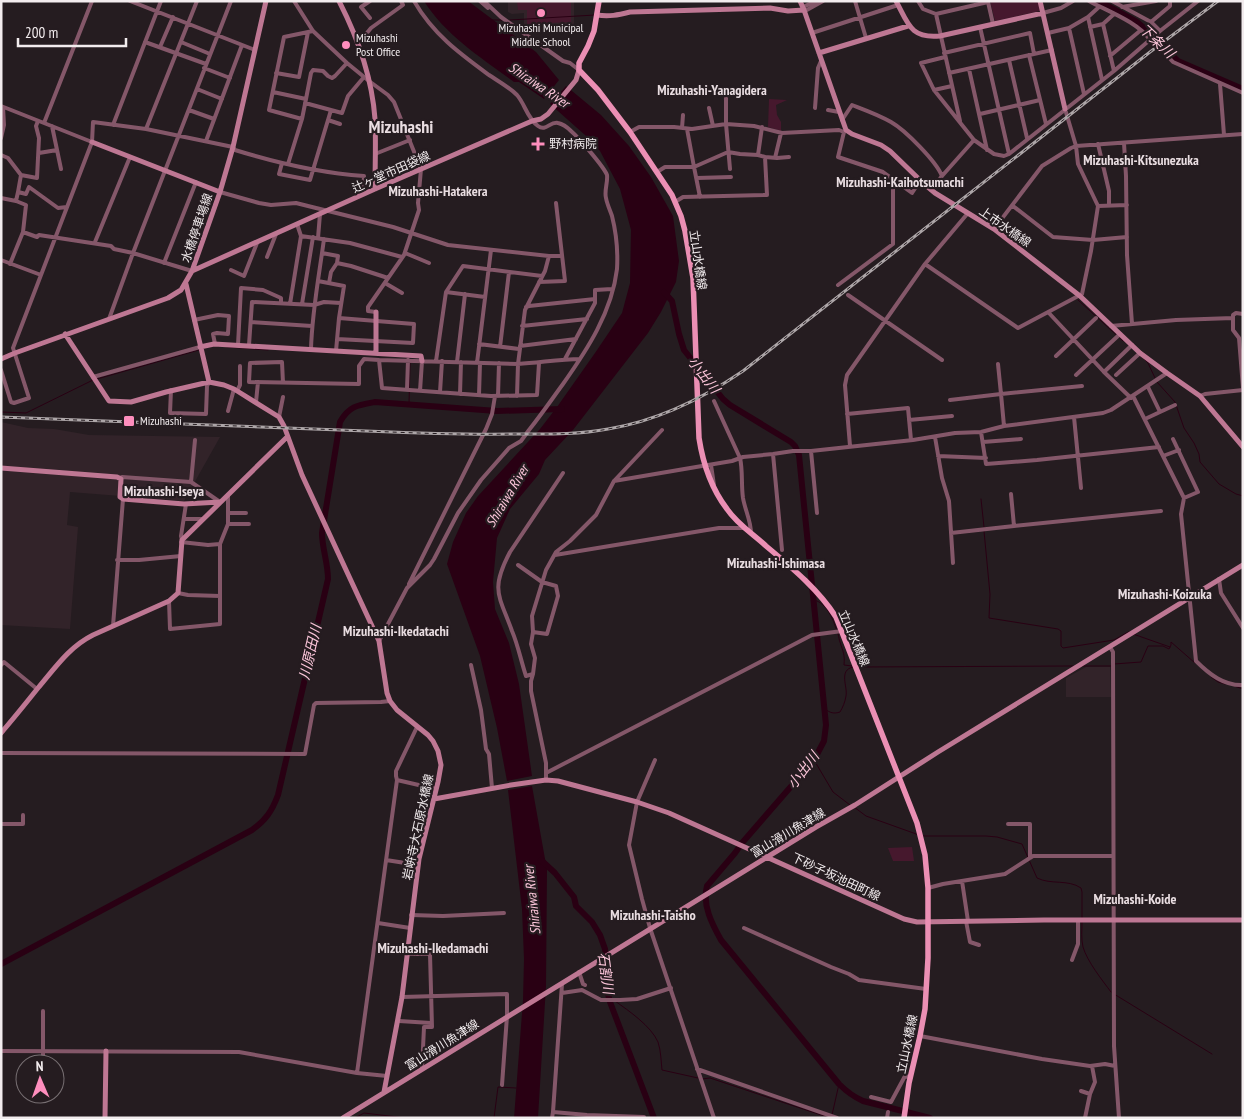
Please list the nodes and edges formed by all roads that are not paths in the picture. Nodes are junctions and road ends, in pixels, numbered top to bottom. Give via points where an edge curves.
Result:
1 (92, 1) edge
2 (130, 1) edge
3 (161, 1) edge
4 (197, 1) edge
5 (231, 1) edge
6 (266, 1) edge
7 (294, 1) edge
8 (339, 1) edge
9 (370, 1) edge
10 (401, 1) edge
11 (414, 1) edge
12 (480, 1) edge
13 (484, 1) edge
14 (599, 1) edge
15 (800, 1) edge
16 (816, 1) edge
17 (823, 1) edge
18 (855, 1) edge
19 (918, 1) edge
20 (1040, 1) edge
21 (1073, 1) edge
22 (1089, 1) edge
23 (1112, 1) edge
24 (1156, 1) edge
25 (1170, 1) edge
26 (1198, 1) edge
27 (988, 2) edge
28 (897, 3) edge
29 (1122, 6) junction
30 (1099, 7) junction
31 (804, 9) junction
32 (157, 11) junction
33 (1043, 13) junction
34 (936, 14) junction
35 (1114, 14) junction
36 (597, 16) junction
37 (173, 17) junction
38 (860, 17) junction
39 (1088, 17) junction
40 (370, 18) dead end
41 (501, 18) junction
42 (1151, 22) junction
43 (188, 24) junction
44 (993, 24) junction
45 (1103, 24) junction
46 (908, 26) junction
47 (980, 27) junction
48 (1090, 27) junction
49 (1069, 28) junction
50 (1141, 30) junction
51 (310, 32) junction
52 (1159, 32) junction
53 (812, 33) junction
54 (1048, 33) junction
55 (217, 35) junction
56 (940, 36) junction
57 (866, 38) junction
58 (1151, 39) junction
59 (145, 42) junction
60 (181, 42) junction
61 (358, 44) junction
62 (984, 44) junction
63 (242, 45) junction
64 (160, 47) junction
65 (1161, 49) dead end
66 (255, 50) junction
67 (1052, 50) junction
68 (177, 53) junction
69 (819, 53) junction
70 (210, 54) junction
71 (1034, 54) junction
72 (945, 55) junction
73 (1029, 55) junction
74 (1110, 56) junction
75 (1009, 60) junction
76 (822, 61) junction
77 (347, 63) junction
78 (989, 64) junction
79 (205, 66) junction
80 (969, 69) junction
81 (579, 70) junction
82 (1114, 71) junction
83 (276, 73) junction
84 (950, 73) junction
85 (364, 77) junction
86 (230, 78) junction
87 (1102, 80) junction
88 (369, 81) junction
89 (1220, 84) junction
90 (952, 86) junction
91 (197, 89) junction
92 (934, 90) junction
93 (273, 92) junction
94 (1243, 93) edge
95 (1084, 94) junction
96 (726, 98) dead end
97 (222, 99) junction
98 (1040, 100) junction
99 (306, 101) junction
100 (1020, 105) junction
101 (2, 107) edge
102 (708, 108) dead end
103 (814, 108) dead end
104 (1064, 109) junction
105 (189, 110) junction
106 (331, 110) junction
107 (828, 110) dead end
108 (999, 110) junction
109 (839, 112) junction
110 (980, 114) junction
111 (683, 115) dead end
112 (214, 119) junction
113 (302, 119) junction
114 (328, 120) junction
115 (842, 120) junction
116 (38, 121) junction
117 (532, 121) junction
118 (44, 123) junction
119 (340, 124) dead end
120 (726, 124) junction
121 (960, 124) junction
122 (1046, 124) junction
123 (113, 125) junction
124 (52, 126) junction
125 (713, 126) junction
126 (682, 128) junction
127 (762, 128) junction
128 (146, 129) junction
129 (687, 129) junction
130 (845, 131) junction
131 (630, 132) junction
132 (781, 133) junction
133 (1243, 134) edge
134 (179, 135) junction
135 (1224, 135) junction
136 (1, 138) edge
137 (1028, 138) junction
138 (410, 140) junction
139 (974, 140) junction
140 (206, 141) junction
141 (92, 142) junction
142 (1124, 143) junction
143 (1098, 144) junction
144 (233, 146) junction
145 (1076, 146) junction
146 (57, 150) junction
147 (987, 150) junction
148 (728, 152) junction
149 (39, 153) junction
150 (375, 154) junction
151 (1009, 154) junction
152 (1, 155) edge
153 (758, 155) junction
154 (130, 157) junction
155 (765, 157) junction
156 (789, 157) dead end
157 (775, 158) junction
158 (282, 162) junction
159 (288, 164) junction
160 (694, 166) junction
161 (61, 169) dead end
162 (421, 169) junction
163 (730, 169) dead end
164 (313, 170) junction
165 (166, 171) junction
166 (657, 172) junction
167 (21, 175) junction
168 (942, 176) junction
169 (731, 177) dead end
170 (696, 178) junction
171 (893, 179) junction
172 (196, 182) junction
173 (922, 182) junction
174 (375, 189) junction
175 (931, 190) junction
176 (18, 192) junction
177 (220, 192) junction
178 (363, 194) junction
179 (700, 197) junction
180 (1, 198) edge
181 (16, 201) junction
182 (675, 202) junction
183 (556, 203) dead end
184 (1127, 204) junction
185 (1109, 205) junction
186 (1012, 206) junction
187 (1098, 206) junction
188 (67, 207) junction
189 (327, 211) junction
190 (968, 213) junction
191 (320, 214) junction
192 (297, 224) junction
193 (994, 229) junction
194 (23, 232) junction
195 (412, 233) junction
196 (276, 234) junction
197 (301, 236) junction
198 (56, 237) junction
199 (315, 237) junction
200 (1127, 237) junction
201 (324, 239) junction
202 (1093, 240) junction
203 (95, 242) junction
204 (257, 243) junction
205 (491, 250) junction
206 (132, 253) junction
207 (322, 253) junction
208 (403, 255) junction
209 (549, 256) junction
210 (562, 256) junction
211 (267, 257) dead end
212 (1, 260) edge
213 (164, 263) junction
214 (337, 263) junction
215 (430, 263) dead end
216 (10, 264) junction
217 (925, 264) junction
218 (488, 269) junction
219 (230, 270) dead end
220 (192, 271) junction
221 (509, 272) junction
222 (41, 275) junction
223 (542, 276) junction
224 (388, 278) junction
225 (318, 281) junction
226 (539, 282) junction
227 (329, 283) junction
228 (385, 283) junction
229 (186, 284) junction
230 (838, 285) dead end
231 (612, 289) junction
232 (446, 292) junction
233 (402, 293) dead end
234 (465, 294) junction
235 (848, 295) dead end
236 (485, 296) junction
237 (1080, 296) junction
238 (595, 299) junction
239 (281, 303) junction
240 (341, 303) junction
241 (290, 304) junction
242 (302, 304) junction
243 (314, 305) junction
244 (526, 307) junction
245 (376, 312) joint
246 (1048, 312) junction
247 (1243, 314) edge
248 (339, 318) junction
249 (1096, 318) dead end
250 (1233, 318) junction
251 (110, 319) junction
252 (587, 319) junction
253 (194, 320) junction
254 (885, 320) junction
255 (376, 321) junction
256 (251, 322) junction
257 (1132, 324) junction
258 (312, 326) junction
259 (522, 326) junction
260 (1111, 326) junction
261 (65, 334) junction
262 (1120, 334) junction
263 (337, 339) junction
264 (576, 339) junction
265 (1074, 340) junction
266 (376, 341) junction
267 (215, 344) junction
268 (480, 344) junction
269 (238, 345) junction
270 (1132, 345) junction
271 (249, 346) junction
272 (500, 347) junction
273 (520, 347) junction
274 (200, 348) junction
275 (311, 349) junction
276 (336, 351) junction
277 (15, 353) junction
278 (376, 353) junction
279 (1140, 353) junction
280 (1056, 356) dead end
281 (1, 359) edge
282 (565, 359) junction
283 (580, 359) junction
284 (379, 360) junction
285 (408, 360) junction
286 (942, 360) dead end
287 (1093, 360) junction
288 (422, 361) junction
289 (436, 361) junction
290 (442, 362) junction
291 (459, 362) junction
292 (478, 363) junction
293 (499, 363) junction
294 (539, 363) junction
295 (518, 364) junction
296 (998, 364) dead end
297 (240, 366) dead end
298 (1, 370) edge
299 (1104, 372) junction
300 (1167, 373) junction
301 (1076, 375) dead end
302 (1116, 375) dead end
303 (93, 377) junction
304 (209, 382) junction
305 (258, 382) junction
306 (283, 383) junction
307 (1082, 386) dead end
308 (1148, 387) junction
309 (1243, 389) edge
310 (171, 390) junction
311 (235, 390) junction
312 (407, 390) junction
313 (420, 391) junction
314 (440, 392) junction
315 (460, 394) junction
316 (1001, 394) junction
317 (479, 395) junction
318 (496, 396) junction
319 (517, 396) junction
320 (1200, 396) junction
321 (1132, 397) junction
322 (283, 398) dead end
323 (950, 400) dead end
324 (714, 401) dead end
325 (256, 402) junction
326 (1175, 405) dead end
327 (228, 411) dead end
328 (1160, 412) junction
329 (847, 414) junction
330 (952, 416) dead end
331 (280, 417) junction
332 (1074, 417) junction
333 (909, 420) junction
334 (1145, 420) junction
335 (1004, 426) junction
336 (662, 430) dead end
337 (981, 432) junction
338 (288, 437) junction
339 (935, 437) junction
340 (1021, 439) dead end
341 (1173, 439) dead end
342 (195, 440) dead end
343 (911, 440) junction
344 (983, 442) junction
345 (850, 446) junction
346 (1159, 447) junction
347 (1243, 447) edge
348 (1178, 450) junction
349 (811, 451) junction
350 (773, 454) junction
351 (1078, 455) junction
352 (938, 456) junction
353 (1163, 456) junction
354 (740, 458) junction
355 (986, 458) junction
356 (702, 466) dead end
357 (1, 468) edge
358 (563, 473) dead end
359 (120, 478) junction
360 (614, 481) junction
361 (191, 482) junction
362 (1081, 488) dead end
363 (715, 490) junction
364 (1011, 494) dead end
365 (228, 495) junction
366 (1184, 498) junction
367 (123, 499) junction
368 (220, 502) junction
369 (186, 504) junction
370 (1161, 511) dead end
371 (246, 512) dead end
372 (228, 513) junction
373 (817, 513) dead end
374 (184, 519) junction
375 (203, 519) junction
376 (228, 524) junction
377 (249, 524) dead end
378 (1014, 526) junction
379 (744, 528) junction
380 (751, 533) junction
381 (952, 533) junction
382 (181, 541) junction
383 (220, 544) junction
384 (782, 550) dead end
385 (555, 555) junction
386 (181, 556) junction
387 (117, 560) junction
388 (954, 563) dead end
389 (518, 565) dead end
390 (1243, 565) edge
391 (1219, 579) junction
392 (542, 582) junction
393 (407, 588) junction
394 (178, 593) junction
395 (220, 596) junction
396 (1189, 598) junction
397 (169, 601) junction
398 (113, 626) junction
399 (1243, 628) edge
400 (533, 632) junction
401 (842, 632) junction
402 (379, 641) junction
403 (1110, 647) junction
404 (1, 665) edge
405 (472, 665) dead end
406 (533, 674) junction
407 (1243, 684) edge
408 (37, 689) junction
409 (390, 701) junction
410 (417, 727) junction
411 (1, 733) edge
412 (1, 753) edge
413 (655, 760) dead end
414 (546, 773) junction
415 (899, 776) junction
416 (397, 780) junction
417 (545, 780) junction
418 (493, 788) junction
419 (436, 789) junction
420 (434, 799) junction
421 (637, 802) junction
422 (23, 815) dead end
423 (1, 824) edge
424 (1008, 824) dead end
425 (1113, 856) junction
426 (768, 857) junction
427 (1030, 858) junction
428 (386, 860) junction
429 (418, 865) junction
430 (962, 881) junction
431 (928, 888) junction
432 (504, 914) dead end
433 (411, 915) junction
434 (1078, 920) junction
435 (1113, 920) junction
436 (1243, 920) edge
437 (967, 921) junction
438 (928, 922) junction
439 (378, 923) junction
440 (410, 928) junction
441 (650, 928) junction
442 (744, 928) dead end
443 (979, 945) dead end
444 (407, 954) junction
445 (1072, 960) dead end
446 (579, 972) junction
447 (560, 984) junction
448 (585, 984) dead end
449 (670, 988) junction
450 (926, 989) junction
451 (562, 994) junction
452 (431, 996) junction
453 (402, 997) junction
454 (43, 1010) dead end
455 (508, 1016) junction
456 (399, 1020) junction
457 (431, 1023) junction
458 (920, 1036) junction
459 (1, 1051) edge
460 (44, 1051) junction
461 (106, 1051) junction
462 (44, 1054) edge
463 (1092, 1066) junction
464 (1115, 1066) junction
465 (422, 1069) junction
466 (697, 1069) junction
467 (357, 1073) junction
468 (387, 1076) junction
469 (910, 1077) junction
470 (502, 1085) dead end
471 (1080, 1091) dead end
472 (384, 1092) junction
473 (1090, 1094) junction
474 (871, 1097) dead end
475 (553, 1112) junction
476 (888, 1112) dead end
477 (904, 1117) edge
478 (105, 1118) edge
479 (343, 1118) edge
480 (552, 1118) edge
481 (644, 1118) edge
482 (714, 1118) edge
483 (838, 1118) edge
484 (887, 1118) edge
485 (1085, 1118) edge
486 (1120, 1118) edge

1 - 118 street
2 - 32 street
3 - 32 street
4 - 43 street
5 - 55 street
6 - 66 main road, 水橋停車場線
7 - 51 street
8 - 61 main road
9 - 40 street via 361,8
10 - 61 street via 403,5 372,28
11 - 117 street via 436,33 449,45 517,95
12 - 41 street
13 - 41 street
14 - 36 main road
15 - 31 main road
16 - 31 street
17 - 31 street
18 - 38 street
19 - 34 street via 923,9
20 - 33 main road
21 - 33 street
22 - 30 street
23 - 29 street
24 - 29 street
25 - 42 street via 1170,6
26 - 52 street
27 - 34 street
27 - 44 street
28 - 38 street
28 - 46 main road
29 - 42 street
30 - 35 street
30 - 39 street
31 - 36 main road via 630,12
31 - 53 main road
32 - 37 street
32 - 59 street
33 - 44 main road
33 - 54 main road
34 - 56 street
35 - 45 street
35 - 50 street
36 - 81 main road
37 - 43 street
37 - 64 street
38 - 53 street
38 - 57 street
39 - 48 street
39 - 49 street
41 - 81 street
42 - 52 street
43 - 55 street
43 - 60 street
44 - 47 main road
45 - 48 street
45 - 74 street
46 - 56 main road via 922,35
46 - 57 main road
47 - 56 main road
47 - 62 street
48 - 87 street
49 - 54 street
49 - 95 street
50 - 58 street
50 - 74 street
51 - 77 street
51 - 83 street via 284,37
51 - 83 street via 299,77
52 - 58 street
53 - 69 main road
54 - 67 main road
55 - 63 street
55 - 70 street
56 - 72 street
57 - 69 main road
58 - 82 street
59 - 64 street
59 - 123 street
60 - 68 street
60 - 70 street
61 - 88 main road
62 - 71 street via 1030,34
62 - 72 street
62 - 78 street
63 - 66 street
63 - 86 street
64 - 68 street
65 - 89 street via 1173,62
66 - 144 main road, 水橋停車場線
67 - 71 street
67 - 104 main road
68 - 79 street
68 - 128 street
69 - 76 main road
70 - 79 street
71 - 73 street
72 - 84 street
72 - 92 street via 921,63
73 - 75 street
73 - 98 street
74 - 82 street
75 - 78 street
75 - 100 street
76 - 103 street via 818,68
76 - 109 main road
77 - 85 street
77 - 99 street via 332,78 324,71 313,70
78 - 80 street
78 - 108 street
79 - 86 street
79 - 91 street
80 - 84 street
80 - 110 street
81 - 117 main road, 辻ヶ堂市田袋線 via 576,80 548,114
81 - 131 main road, 立山水橋線
82 - 87 street
83 - 93 street
84 - 90 street
85 - 88 street
85 - 106 street via 348,96 342,112
86 - 97 street
87 - 95 street
88 - 138 street via 394,102
88 - 150 main road via 375,121
89 - 94 street
89 - 135 street
90 - 92 street
90 - 121 street
91 - 97 street
91 - 105 street
92 - 121 street
93 - 99 street
93 - 113 street via 269,110
95 - 104 street
96 - 120 street
97 - 112 street
98 - 100 street
98 - 122 street
99 - 106 street
99 - 113 street
100 - 108 street
100 - 137 street
101 - 116 street
101 - 136 street via 4,125
102 - 125 street
104 - 122 street
104 - 145 street
105 - 112 street
105 - 134 street
106 - 114 street
107 - 109 street
108 - 110 street
108 - 151 street
109 - 115 main road
110 - 147 street
111 - 126 street
112 - 140 street
113 - 159 street
114 - 119 street
114 - 164 street
115 - 130 main road
115 - 168 street via 852,105 892,122 932,160
116 - 118 street
116 - 149 street
117 - 162 main road, 辻ヶ堂市田袋線
117 - 231 street via 541,128 553,123 564,126 596,159 606,175 605,198 612,217 616,248 617,268
118 - 124 street
120 - 125 street
120 - 127 street
120 - 148 street
121 - 139 street
122 - 137 street
123 - 128 street
123 - 141 street via 93,122
124 - 141 street
124 - 146 street
125 - 129 street
126 - 129 street
126 - 131 street via 639,127
127 - 132 street
127 - 153 street
128 - 134 street
129 - 160 street
130 - 132 street
130 - 171 street via 838,157 883,172
130 - 173 main road, 上市水橋線 via 890,150
131 - 166 main road, 立山水橋線
132 - 157 street
133 - 135 street
134 - 140 street
134 - 165 street
135 - 142 street
137 - 151 street
138 - 150 street
138 - 162 street
139 - 147 street
139 - 168 street
140 - 144 street
141 - 154 main road
141 - 188 street
142 - 143 street
142 - 184 street
143 - 145 street
143 - 185 street
144 - 158 street via 235,150
144 - 177 main road, 水橋停車場線
145 - 186 street via 1042,166
145 - 187 street via 1078,164
146 - 149 street
146 - 161 street
147 - 151 street via 998,156
148 - 153 street
148 - 160 street
148 - 163 street
149 - 167 street via 37,178
150 - 174 main road
152 - 167 street via 8,158
153 - 155 street
154 - 165 main road
154 - 203 street
155 - 157 street
155 - 179 street via 767,195
156 - 157 street
158 - 159 street
158 - 164 street via 279,174 310,180
159 - 164 street
160 - 166 street via 665,167
160 - 170 street
162 - 174 main road, 辻ヶ堂市田袋線
162 - 195 street via 419,210
164 - 178 street via 364,176
165 - 172 main road
165 - 206 street
166 - 182 main road, 立山水橋線
167 - 176 street
168 - 175 street
169 - 170 street
170 - 179 street
171 - 173 street via 912,193
171 - 230 street via 893,244
172 - 177 main road
172 - 213 street
173 - 175 main road, 上市水橋線
174 - 178 main road, 辻ヶ堂市田袋線
175 - 190 main road, 上市水橋線
176 - 181 street
176 - 188 street via 26,194 29,187 58,208
177 - 189 street via 259,204 296,203
177 - 220 main road, 水橋停車場線
178 - 189 main road, 辻ヶ堂市田袋線
179 - 182 street via 683,197
180 - 181 street
181 - 194 street via 26,205
182 - 363 main road, 立山水橋線 via 685,231 693,278 699,438 703,462
183 - 210 street
184 - 185 street
184 - 200 street
185 - 187 street
186 - 193 street
186 - 202 street via 1053,237
187 - 202 street
188 - 198 street
189 - 191 main road, 辻ヶ堂市田袋線
189 - 195 street
190 - 193 main road, 上市水橋線
190 - 217 street
191 - 192 main road, 辻ヶ堂市田袋線
191 - 199 street
192 - 196 main road, 辻ヶ堂市田袋線
192 - 197 street
193 - 237 main road, 上市水橋線
194 - 198 street via 37,237
194 - 216 street
195 - 205 street via 448,245
195 - 208 street
196 - 204 main road, 辻ヶ堂市田袋線
196 - 211 street
197 - 199 street
197 - 241 street
198 - 203 street
198 - 222 street
199 - 201 street
199 - 242 street
200 - 202 street
200 - 257 street
201 - 207 street
201 - 208 street
202 - 237 street
203 - 206 street
204 - 219 street via 244,276
204 - 220 main road, 辻ヶ堂市田袋線
205 - 209 street
205 - 218 street
206 - 213 street
206 - 251 street
207 - 214 street via 338,256
207 - 225 street
208 - 215 street
208 - 224 street
209 - 210 street
209 - 223 street
210 - 226 street via 565,280
212 - 216 street
213 - 220 street
214 - 224 street
214 - 227 street
216 - 222 street
217 - 246 street via 1018,328
217 - 254 street
218 - 221 street
218 - 232 street via 462,266
218 - 236 street
220 - 229 main road, 水橋停車場線
221 - 223 street
221 - 272 street
222 - 277 street via 13,348
223 - 226 street
224 - 228 street
225 - 227 street
225 - 243 street
226 - 244 street
227 - 240 street via 344,286
228 - 233 street
228 - 245 street via 368,307 368,311
229 - 251 main road via 168,298
229 - 253 main road
231 - 238 street via 595,290
231 - 283 street via 604,315
232 - 234 street
232 - 289 street
234 - 236 street
234 - 291 street
235 - 254 street
236 - 268 street
237 - 246 street
237 - 260 main road, 上市水橋線
238 - 244 street
238 - 252 street
239 - 241 street
239 - 256 street via 252,302
239 - 269 street via 281,298 263,290 241,288
240 - 243 street
240 - 248 street
241 - 242 street
242 - 243 street
243 - 258 street
244 - 259 street
245 - 255 main road
246 - 265 street
247 - 250 street via 1236,313
248 - 255 street
248 - 263 street
249 - 265 street
250 - 257 street
250 - 309 street via 1233,330 1239,338
251 - 261 main road
252 - 259 street
252 - 264 street
253 - 267 street via 229,316 228,334 213,334
253 - 274 main road
254 - 286 street
254 - 329 street via 847,375
255 - 266 main road
255 - 266 street via 414,324 412,343
256 - 258 street
256 - 271 street
257 - 260 street
258 - 275 street
259 - 273 street
260 - 262 main road, 上市水橋線
261 - 277 main road
261 - 303 main road
262 - 270 main road, 上市水橋線
262 - 287 street
263 - 266 street
263 - 276 street
264 - 273 street
264 - 282 street
265 - 280 street
265 - 287 street
266 - 278 main road
267 - 269 main road
267 - 274 main road
268 - 272 street
268 - 292 street
269 - 271 main road
270 - 279 main road, 上市水橋線
270 - 299 street
271 - 275 main road
272 - 273 street
273 - 295 street
274 - 303 street
274 - 304 main road
275 - 276 main road
276 - 278 main road
277 - 281 main road
277 - 298 street via 29,398 11,402
278 - 288 main road via 421,356
279 - 300 main road, 上市水橋線
279 - 302 street
282 - 283 street
282 - 294 street
283 - 393 street via 524,438 509,448 481,480 458,513 430,565
284 - 285 street
284 - 306 street via 364,360 359,366 359,384
284 - 312 street via 382,388
285 - 288 street
285 - 312 street
287 - 299 street
287 - 301 street
288 - 289 street
288 - 313 street
289 - 290 street
290 - 291 street
290 - 314 street
291 - 292 street
291 - 315 street
292 - 293 street
292 - 317 street
293 - 295 street
293 - 318 street
294 - 295 street
294 - 319 street via 537,395
295 - 319 street
296 - 316 street
297 - 311 street via 240,385
299 - 321 street
300 - 308 street
300 - 320 main road, 上市水橋線
303 - 310 main road via 109,401 131,402
304 - 310 main road
304 - 310 street via 206,414 170,413
304 - 311 main road
305 - 306 street
305 - 306 street via 249,382 250,363 282,362
305 - 325 street
307 - 316 street
308 - 321 street
308 - 328 street
309 - 320 street
311 - 325 main road
311 - 327 street
312 - 313 street
313 - 314 street
314 - 315 street
315 - 317 street
316 - 323 street
316 - 335 street
317 - 318 street
318 - 319 street
318 - 393 street via 486,429
320 - 347 main road, 上市水橋線
321 - 332 street via 1112,410
321 - 334 street
322 - 331 street
324 - 354 street
325 - 331 main road
326 - 328 street
328 - 334 street
329 - 333 street via 908,408
329 - 345 street
330 - 333 street
331 - 338 main road
332 - 335 street
332 - 351 street
333 - 343 street
334 - 346 street
335 - 337 street
336 - 360 street
337 - 339 street via 954,432
337 - 344 street
338 - 365 main road
338 - 402 main road via 302,475
339 - 343 street
339 - 352 street
340 - 344 street
341 - 348 street
342 - 361 street
343 - 345 street
344 - 355 street
345 - 349 street
346 - 351 street
346 - 353 street
348 - 353 street
348 - 366 street via 1198,492
349 - 350 street
349 - 373 street
350 - 354 street
350 - 384 street
351 - 355 street via 986,464
351 - 362 street
352 - 355 street
352 - 381 street
353 - 366 street
354 - 363 street via 710,465
354 - 380 street via 742,495
356 - 360 street
357 - 359 main road
358 - 406 street via 510,552 499,576 500,598 526,676
359 - 361 street
359 - 367 main road via 120,496
360 - 385 street via 596,515
361 - 368 street
363 - 379 main road, 立山水橋線 via 726,509
364 - 378 street
365 - 368 main road
365 - 372 street
366 - 396 street via 1181,514
367 - 369 main road
367 - 387 street
368 - 369 main road
368 - 375 main road
369 - 374 street
370 - 378 street
371 - 372 street
372 - 376 street
374 - 375 street
374 - 382 street
375 - 382 main road
376 - 377 street
376 - 383 street
378 - 381 street
379 - 380 main road, 立山水橋線
379 - 385 street via 719,528
380 - 401 main road, 立山水橋線 via 818,594 836,617
381 - 388 street
382 - 383 street
382 - 386 main road
383 - 395 street
385 - 392 street
386 - 387 street
386 - 394 main road
387 - 398 street
389 - 392 street
390 - 391 main road, 富山滑川魚津線
391 - 396 main road, 富山滑川魚津線
391 - 399 street via 1222,593
392 - 400 street via 532,616
392 - 400 street via 556,586 558,596 546,634
393 - 402 street
394 - 395 street
394 - 397 main road
395 - 397 street via 220,624 170,629
396 - 403 main road, 富山滑川魚津線
396 - 407 street via 1196,661 1216,678
397 - 398 main road
398 - 408 main road via 72,648
400 - 406 street
401 - 414 street via 812,635
401 - 415 main road, 立山水橋線
402 - 409 main road
403 - 415 main road, 富山滑川魚津線
403 - 425 street via 1113,652
404 - 408 street via 4,662
405 - 418 street
406 - 414 street via 530,691
408 - 411 main road
409 - 410 main road, 岩峅寺大石原水橋線
409 - 412 street via 316,703 305,754
410 - 416 street via 396,771
410 - 419 main road, 岩峅寺大石原水橋線 via 428,735 438,751 440,775
413 - 421 street
414 - 417 street
415 - 426 main road, 富山滑川魚津線
415 - 431 main road, 立山水橋線 via 925,855
416 - 419 street
416 - 428 street
417 - 418 main road, 下砂子坂池田町線
417 - 421 main road, 下砂子坂池田町線
418 - 420 main road, 下砂子坂池田町線
419 - 420 main road, 岩峅寺大石原水橋線
420 - 429 main road, 岩峅寺大石原水橋線
421 - 426 main road, 下砂子坂池田町線
421 - 441 street via 629,845
422 - 423 street via 23,824
424 - 427 street via 1030,824
425 - 427 street
425 - 435 street
426 - 438 main road, 下砂子坂池田町線 via 904,919
426 - 441 main road, 富山滑川魚津線
427 - 430 street via 1005,874
428 - 429 street
428 - 439 street
429 - 433 main road, 岩峅寺大石原水橋線
430 - 431 street
430 - 437 street
431 - 438 main road, 立山水橋線
432 - 433 street
433 - 440 main road, 岩峅寺大石原水橋線
434 - 435 main road, 下砂子坂池田町線
434 - 437 main road, 下砂子坂池田町線
434 - 445 street via 1078,944
435 - 436 main road, 下砂子坂池田町線
435 - 464 street
437 - 438 main road, 下砂子坂池田町線
437 - 443 street via 970,942
438 - 450 main road, 立山水橋線
439 - 440 street
439 - 467 street
440 - 444 main road, 岩峅寺大石原水橋線
441 - 446 main road, 富山滑川魚津線
441 - 449 street
442 - 450 street via 859,980
444 - 452 street via 430,954
444 - 453 main road, 岩峅寺大石原水橋線
446 - 447 main road, 富山滑川魚津線
446 - 448 street
447 - 451 street
447 - 455 main road, 富山滑川魚津線
449 - 451 street via 637,999 620,1000 601,1000 582,990
449 - 466 street
450 - 458 main road, 立山水橋線
451 - 475 street
452 - 453 street
452 - 455 street via 507,994
452 - 457 street
453 - 456 main road, 岩峅寺大石原水橋線
454 - 460 street
455 - 465 main road, 富山滑川魚津線
455 - 470 street
456 - 457 street
456 - 468 main road, 岩峅寺大石原水橋線
457 - 465 street via 432,1027 424,1027
458 - 463 street
458 - 469 main road, 立山水橋線
459 - 460 street
460 - 461 street
460 - 462 street
461 - 467 street via 239,1052
461 - 478 main road
463 - 464 street
463 - 473 street via 1095,1082
464 - 486 street
465 - 472 main road, 富山滑川魚津線
466 - 482 street
466 - 483 street
467 - 468 street
468 - 472 main road, 岩峅寺大石原水橋線
469 - 474 street via 905,1076 892,1102
469 - 477 main road, 立山水橋線
471 - 473 street
472 - 479 main road, 富山滑川魚津線
473 - 485 street
475 - 480 street
475 - 481 street
476 - 484 street

